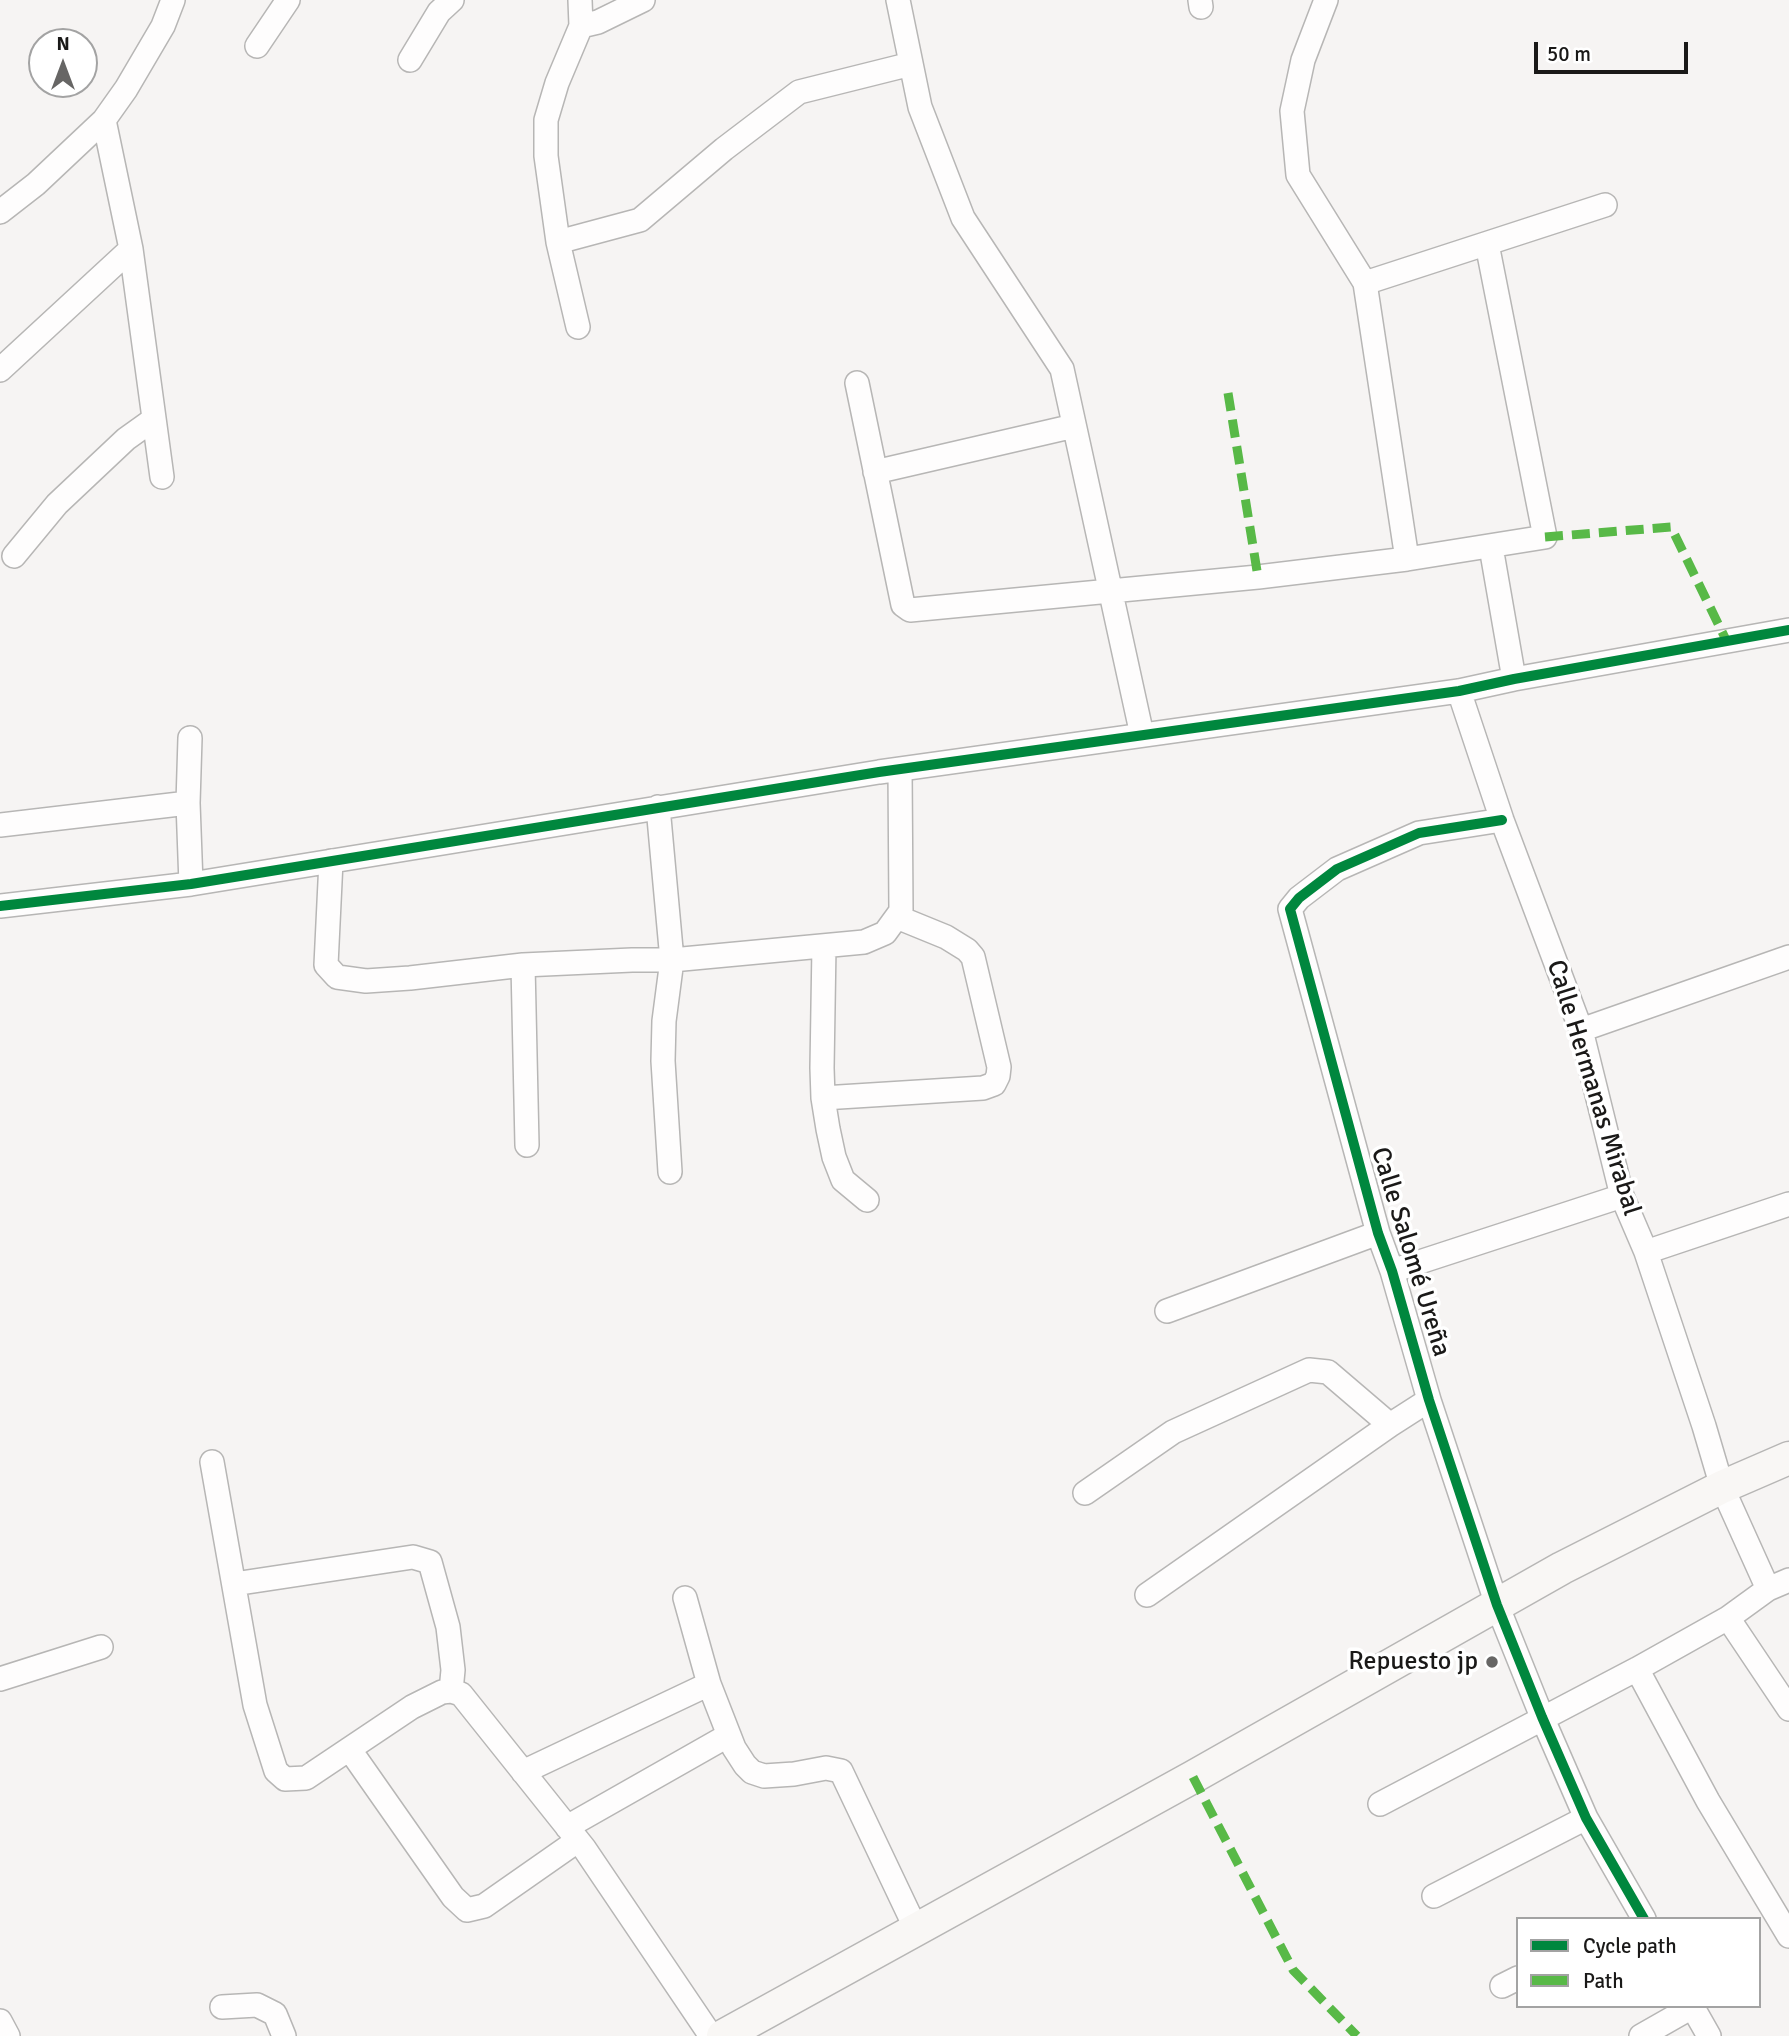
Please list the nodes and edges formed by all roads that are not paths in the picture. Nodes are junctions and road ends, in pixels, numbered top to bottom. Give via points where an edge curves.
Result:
1 (173, 0) edge
2 (288, 0) edge
3 (452, 0) edge
4 (580, 0) edge
5 (643, 0) edge
6 (898, 0) edge
7 (1326, 0) edge
8 (581, 26) junction
9 (257, 46) dead end
10 (410, 60) dead end
11 (911, 64) junction
12 (104, 120) junction
13 (1605, 205) dead end
14 (0, 212) edge
15 (558, 242) junction
16 (1487, 244) junction
17 (131, 249) junction
18 (1365, 283) junction
19 (578, 327) dead end
20 (0, 370) edge
21 (857, 383) dead end
22 (154, 419) junction
23 (1074, 426) junction
24 (876, 472) junction
25 (162, 477) dead end
26 (1491, 547) junction
27 (14, 556) dead end
28 (1407, 559) junction
29 (1110, 592) junction
30 (1789, 630) edge
31 (1514, 679) junction
32 (1459, 691) junction
33 (1142, 735) junction
34 (190, 738) dead end
35 (901, 769) junction
36 (188, 803) junction
37 (658, 807) junction
38 (1502, 820) junction
39 (0, 825) edge
40 (331, 861) junction
41 (191, 884) junction
42 (0, 906) edge
43 (897, 917) junction
44 (824, 946) junction
45 (1789, 957) edge
46 (672, 961) junction
47 (523, 965) junction
48 (1580, 1030) junction
49 (823, 1098) junction
50 (527, 1145) dead end
51 (670, 1172) dead end
52 (1622, 1196) junction
53 (867, 1200) dead end
54 (1789, 1204) edge
55 (1378, 1233) junction
56 (1646, 1252) junction
57 (1392, 1271) junction
58 (1167, 1311) dead end
59 (1429, 1400) junction
60 (1390, 1425) junction
61 (1789, 1458) edge
62 (212, 1462) dead end
63 (1722, 1487) junction
64 (1085, 1493) dead end
65 (1789, 1580) edge
66 (234, 1584) junction
67 (1768, 1589) junction
68 (1147, 1595) dead end
69 (685, 1598) dead end
70 (1497, 1605) junction
71 (1728, 1618) junction
72 (101, 1647) dead end
73 (1637, 1670) junction
74 (0, 1679) edge
75 (709, 1684) junction
76 (451, 1691) junction
77 (1789, 1709) edge
78 (1542, 1717) junction
79 (729, 1735) junction
80 (351, 1750) junction
81 (523, 1772) junction
82 (1380, 1804) dead end
83 (1586, 1818) junction
84 (572, 1834) junction
85 (1434, 1896) dead end
86 (1641, 1917) edge
87 (916, 1929) junction
88 (1789, 1936) edge
89 (222, 2007) dead end
90 (1690, 2008) edge
91 (1693, 2008) edge
92 (0, 2021) edge
93 (8, 2036) edge
94 (284, 2036) edge
95 (711, 2036) edge
96 (723, 2036) edge
97 (1641, 2036) edge
98 (1709, 2036) edge

1 - 12 street via 163,26
2 - 9 street
3 - 10 street via 439,12
4 - 8 street
5 - 8 street
6 - 11 street
7 - 18 street via 1303,60 1292,111 1298,175
8 - 15 street via 546,120 546,156
11 - 15 street via 799,92 640,220
11 - 23 street via 920,107 963,218 1062,369
12 - 14 street
12 - 17 street
13 - 16 street
15 - 19 street
16 - 18 street
16 - 26 street via 1545,537
17 - 20 street
17 - 22 street
18 - 28 street
21 - 24 street
22 - 25 street
22 - 27 street via 57,504
23 - 24 street
23 - 29 street
24 - 29 street via 903,606 910,610
26 - 28 street
26 - 31 street
28 - 29 street
29 - 33 street
30 - 31 street
31 - 32 street
32 - 33 street
32 - 38 street, Calle Hermanas Mirabal
33 - 35 street
34 - 36 street
35 - 37 street
35 - 43 street via 903,902
36 - 39 street
36 - 41 street
37 - 40 street
37 - 46 street
38 - 48 street, Calle Hermanas Mirabal
38 - 55 street, Calle Salomé Ureña via 1419,833 1337,869 1290,909
40 - 41 street
40 - 47 street via 326,965 337,977 366,981
41 - 42 street
43 - 44 street via 885,933 864,942
43 - 49 street via 946,937 973,957 998,1076 983,1088
44 - 46 street
44 - 49 street
45 - 48 street
46 - 47 street
46 - 51 street via 663,1061
47 - 50 street
48 - 52 street, Calle Hermanas Mirabal
49 - 53 street via 843,1180
52 - 56 street, Calle Hermanas Mirabal
52 - 57 street
54 - 56 street
55 - 57 street, Calle Salomé Ureña
55 - 58 street
56 - 63 street, Calle Hermanas Mirabal
57 - 59 street, Calle Salomé Ureña
59 - 60 street
59 - 70 street, Calle Salomé Ureña
60 - 64 street via 1328,1372 1309,1370 1173,1432
60 - 68 street
61 - 63 street
62 - 66 street
63 - 67 street, Calle Hermanas Mirabal
63 - 70 street
65 - 67 street
66 - 76 street via 413,1557 430,1562 448,1627
66 - 80 street via 255,1705 272,1766 285,1779 306,1778
67 - 71 street
69 - 75 street
70 - 78 street, Calle Salomé Ureña
70 - 87 street
71 - 73 street
71 - 77 street
72 - 74 street
73 - 78 street
73 - 88 street
75 - 79 street
75 - 81 street
76 - 80 street via 412,1707
76 - 81 street via 461,1694
78 - 82 street
78 - 83 street, Calle Salomé Ureña
79 - 84 street
79 - 87 street via 745,1765 764,1776 825,1768 841,1771
80 - 84 street via 453,1897 467,1910 484,1906
81 - 84 street
83 - 85 street
83 - 86 street, Calle Salomé Ureña
84 - 95 street
87 - 96 street
89 - 94 street via 257,2005 275,2014
90 - 97 street
91 - 98 street
92 - 93 street

